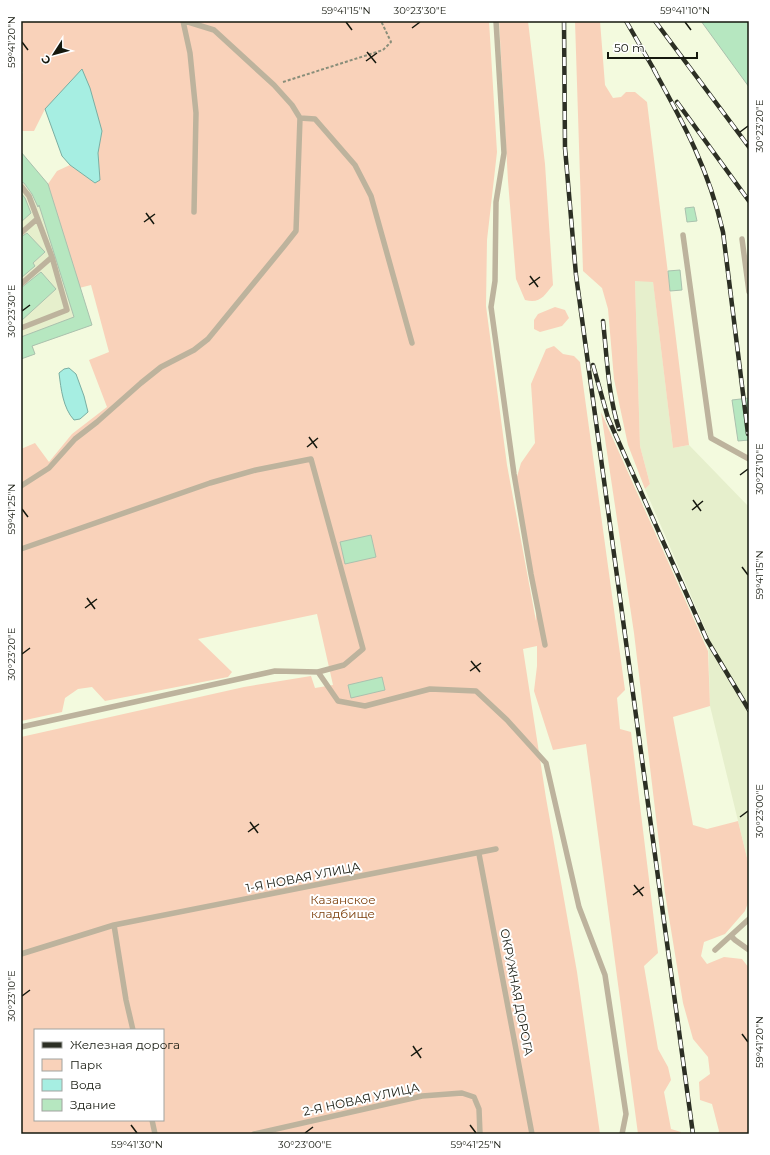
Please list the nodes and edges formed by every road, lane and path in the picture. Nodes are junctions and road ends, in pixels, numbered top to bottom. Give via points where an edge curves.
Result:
1 (184, 21) edge
2 (381, 21) edge
3 (496, 21) edge
4 (274, 85) junction
5 (300, 118) junction
6 (21, 186) edge
7 (194, 212) dead end
8 (37, 219) junction
9 (21, 232) edge
10 (683, 235) dead end
11 (742, 239) dead end
12 (52, 257) junction
13 (21, 284) edge
14 (749, 292) edge
15 (21, 328) edge
16 (412, 343) dead end
17 (749, 459) edge
18 (21, 486) edge
19 (21, 549) edge
20 (545, 645) dead end
21 (318, 672) junction
22 (21, 727) edge
23 (496, 849) dead end
24 (479, 854) junction
25 (749, 919) edge
26 (114, 925) junction
27 (731, 936) junction
28 (715, 950) dead end
29 (749, 950) edge
30 (21, 954) edge
31 (134, 1029) edge
32 (152, 1121) edge
33 (155, 1134) edge
34 (254, 1134) edge
35 (480, 1134) edge
36 (532, 1134) edge
37 (622, 1134) edge

1 - 4 lane via 214,30
1 - 7 lane via 196,113
2 - 4 path via 391,42 383,50
3 - 20 lane via 504,153 496,202 491,307 514,474
4 - 5 lane
5 - 16 lane via 315,120 355,165 370,196
5 - 18 lane via 296,231 208,339 141,383 75,439 49,468
6 - 8 lane via 30,196
8 - 9 lane
8 - 12 lane
10 - 17 lane via 711,438
11 - 14 lane
12 - 13 lane
12 - 15 lane via 67,310
19 - 21 lane via 210,483 256,470 311,459 363,649 344,665
21 - 22 lane via 275,671
21 - 37 lane via 338,701 365,706 430,689 476,691 507,720 546,763 579,907 605,975 626,1114
23 - 24 lane, 1-Я НОВАЯ УЛИЦА
24 - 26 lane, 1-Я НОВАЯ УЛИЦА
24 - 36 lane, ОКРУЖНАЯ ДОРОГА
25 - 27 lane
26 - 30 lane, 1-Я НОВАЯ УЛИЦА
26 - 31 lane via 126,1000
27 - 28 lane
27 - 29 lane
32 - 33 lane
34 - 35 lane, 2-Я НОВАЯ УЛИЦА via 422,1096 462,1093 474,1097 479,1109

